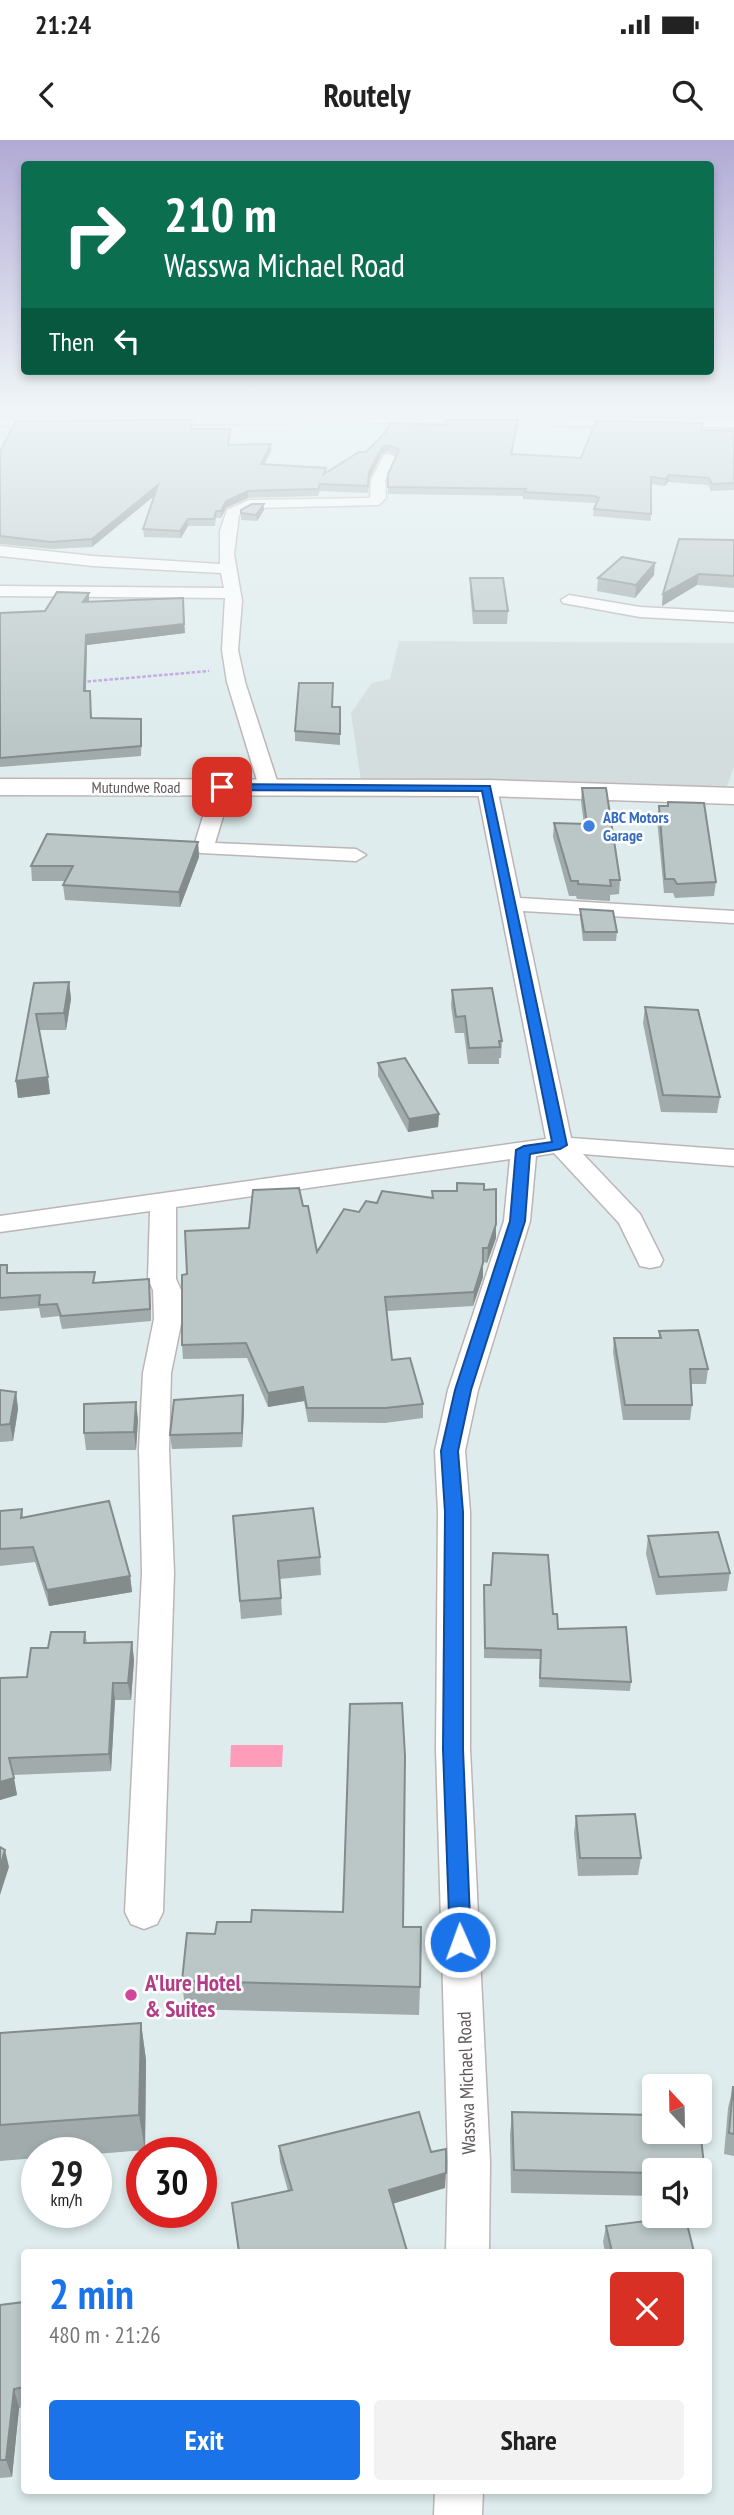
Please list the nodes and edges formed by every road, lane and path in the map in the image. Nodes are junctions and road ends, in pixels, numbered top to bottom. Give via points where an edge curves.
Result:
1 (232, 519) edge
2 (0, 551) edge
3 (227, 569) junction
4 (0, 591) edge
5 (232, 593) junction
6 (569, 600) dead end
7 (734, 617) edge
8 (233, 668) junction
9 (75, 682) edge
10 (0, 787) edge
11 (222, 787) junction
12 (269, 788) junction
13 (486, 788) junction
14 (734, 796) edge
15 (356, 855) dead end
16 (509, 904) junction
17 (734, 917) edge
18 (560, 1145) junction
19 (524, 1150) junction
20 (734, 1158) edge
21 (163, 1200) junction
22 (0, 1224) edge
23 (650, 1260) dead end
24 (144, 1912) dead end
25 (467, 2249) edge
26 (459, 2494) edge
27 (458, 2515) edge

1 - 3 street via 227,531
2 - 3 street
3 - 5 street
4 - 5 street
5 - 8 street
6 - 7 street via 640,612
8 - 9 path
8 - 12 street
10 - 11 main road, Mutundwe Road
11 - 12 main road, Mutundwe Road
11 - 15 street via 204,846 207,849
12 - 13 main road, Mutundwe Road
13 - 14 main road, Mutundwe Road
13 - 16 street
16 - 17 street
16 - 18 street
18 - 19 street
18 - 20 street
18 - 23 street via 631,1220
19 - 21 street
19 - 25 street, Wasswa Michael Road via 517,1221 463,1390 450,1451 453,1749 469,2162
21 - 22 street
21 - 24 street via 162,1279 167,1290 167,1319 157,1373 154,1449 158,1573
26 - 27 street

